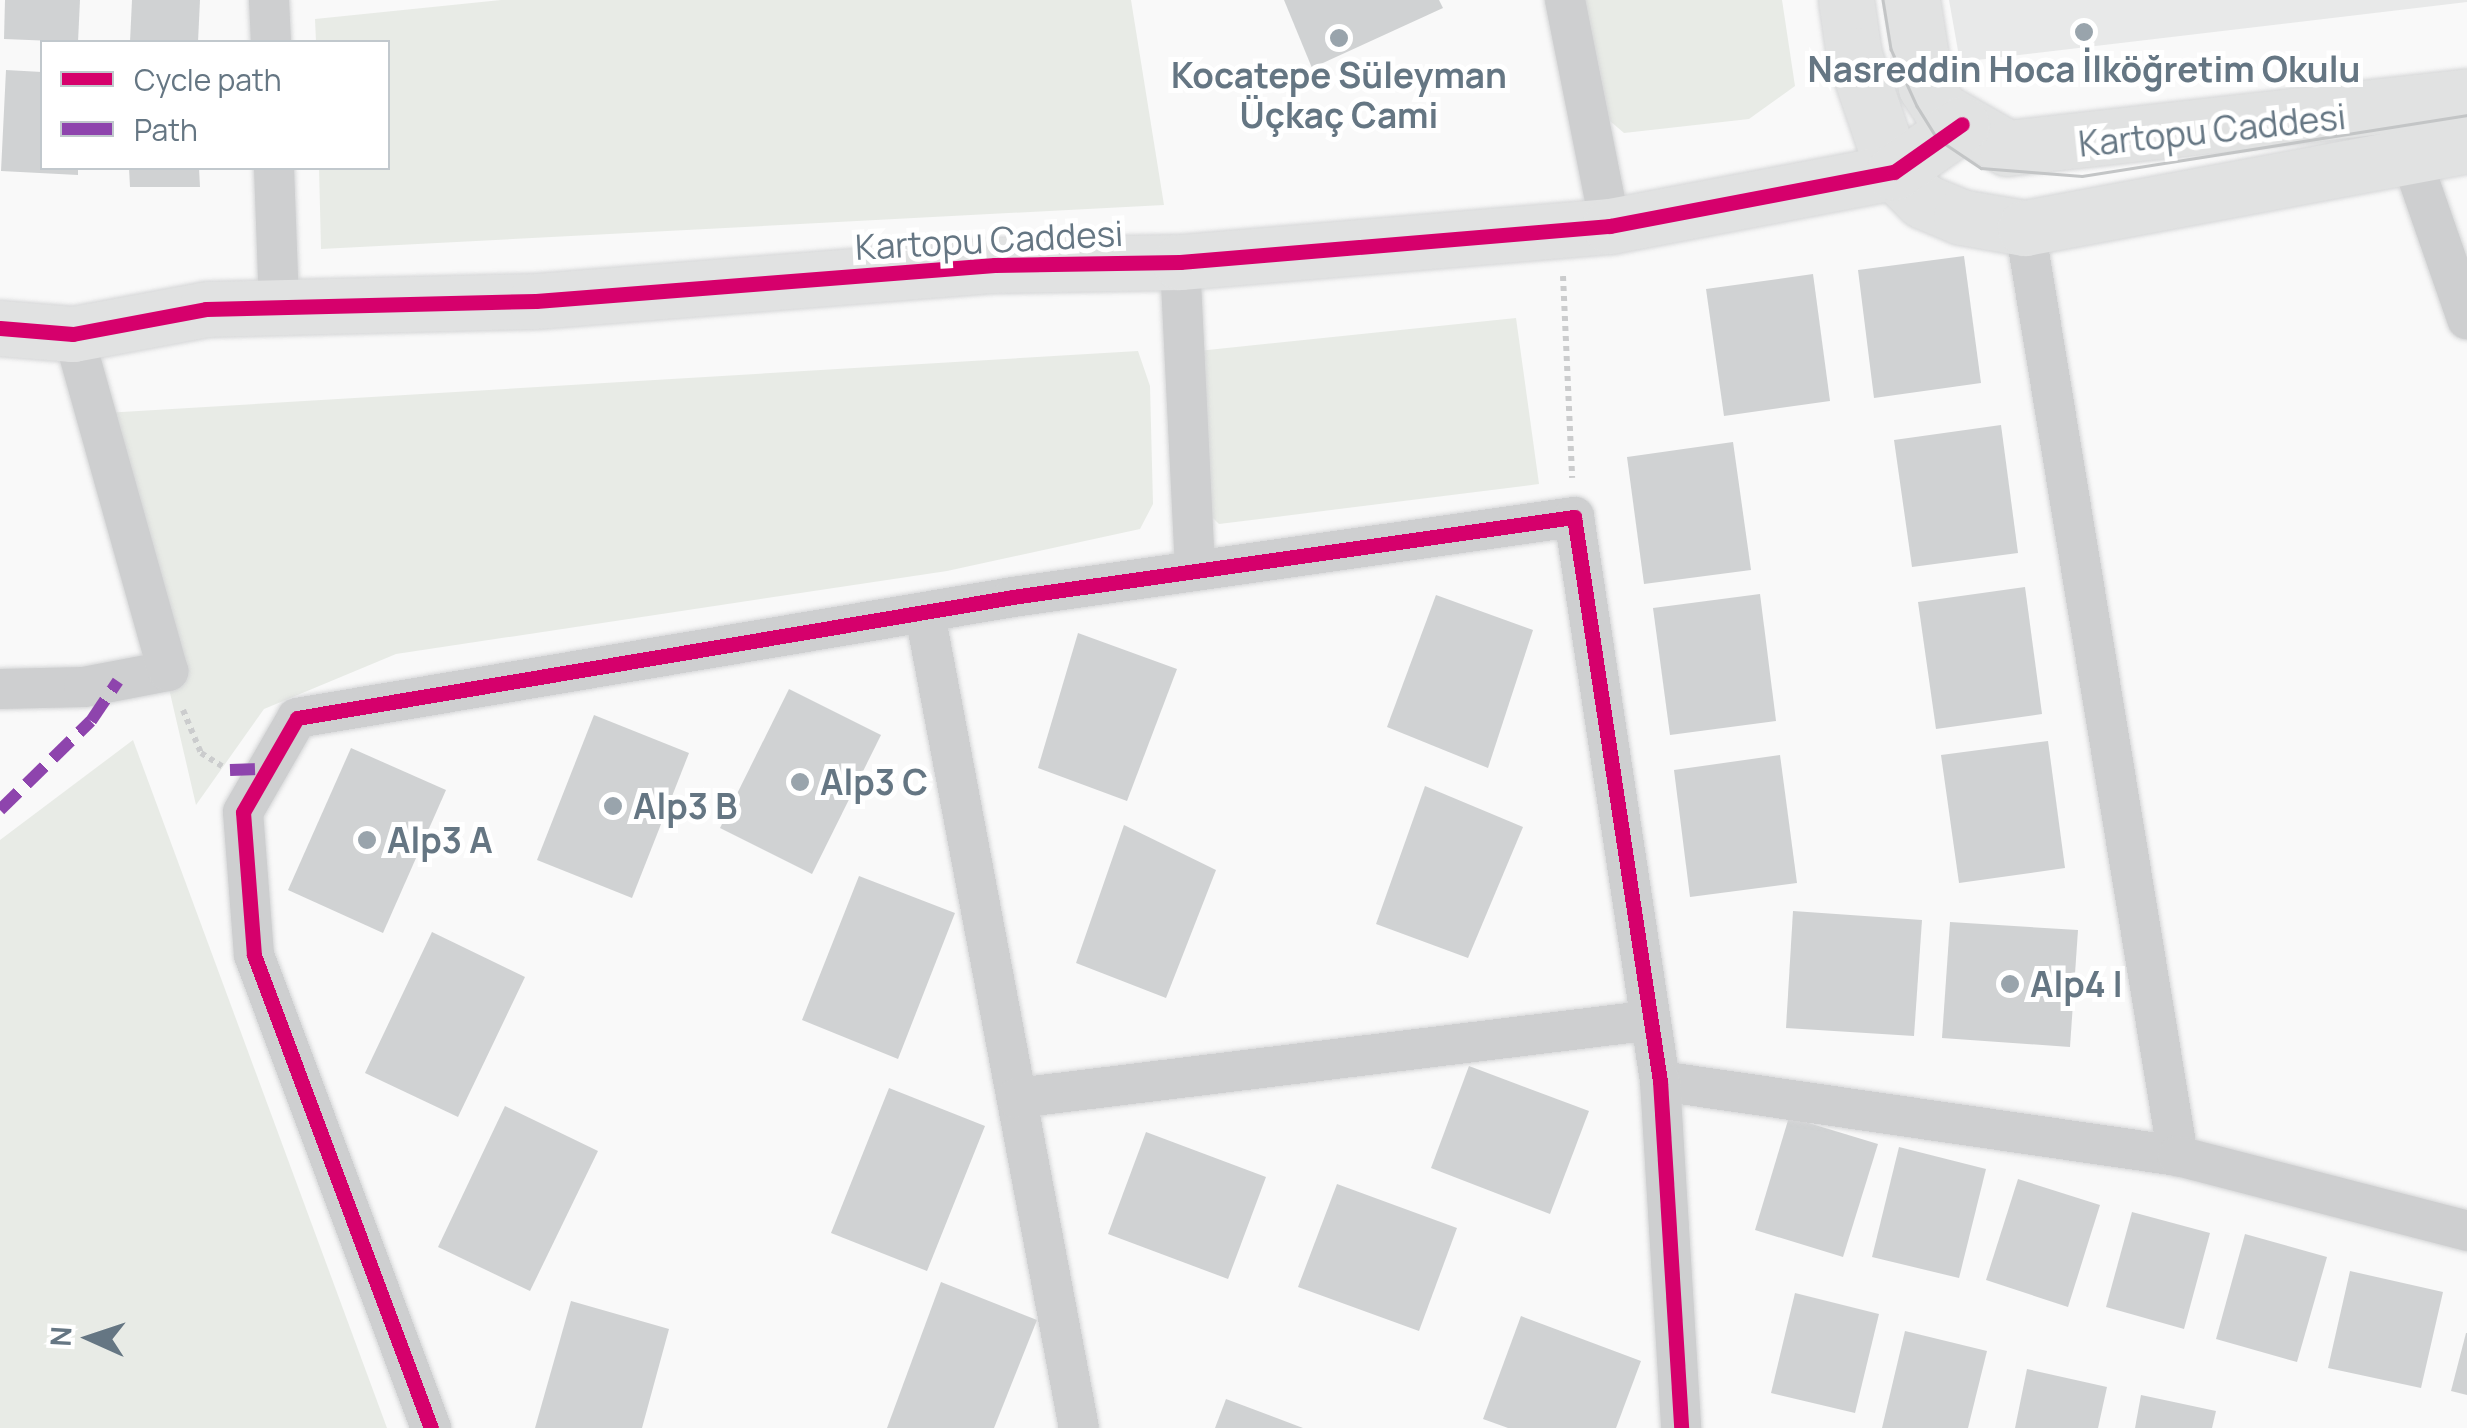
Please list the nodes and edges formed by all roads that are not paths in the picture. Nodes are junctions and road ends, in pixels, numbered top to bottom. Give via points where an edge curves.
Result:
1 (269, 0) edge
2 (1566, 0) edge
3 (1846, 0) edge
4 (1912, 0) edge
5 (270, 40) edge
6 (2467, 96) edge
7 (1944, 105) junction
8 (2467, 145) edge
9 (2410, 155) junction
10 (274, 170) edge
11 (1894, 172) junction
12 (1585, 228) junction
13 (2025, 228) junction
14 (1180, 262) junction
15 (279, 308) junction
16 (2467, 319) edge
17 (0, 328) edge
18 (73, 334) junction
19 (1195, 571) junction
20 (925, 614) junction
21 (0, 689) edge
22 (1645, 1021) junction
23 (1660, 1081) junction
24 (1018, 1098) junction
25 (2178, 1156) junction
26 (2467, 1231) edge
27 (431, 1428) edge
28 (1079, 1428) edge
29 (1681, 1428) edge

1 - 5 street
2 - 12 street
3 - 11 street via 1854,55
4 - 7 street
6 - 7 street, Kartopu Caddesi via 2042,148 2007,148
7 - 11 street, Kartopu Caddesi
8 - 9 street
9 - 13 street
9 - 16 street
10 - 15 street
11 - 12 street, Kartopu Caddesi
11 - 13 street via 1923,201
12 - 14 street, Kartopu Caddesi
13 - 25 street
14 - 15 street, Kartopu Caddesi via 995,265 536,301
14 - 19 street
15 - 18 street, Kartopu Caddesi via 206,309
17 - 18 street, Kartopu Caddesi
18 - 21 street via 168,672 84,687
19 - 20 street
19 - 22 street via 1574,518
20 - 24 street
20 - 27 street via 297,718 243,812 254,954
22 - 23 street
22 - 24 street
23 - 25 street
23 - 29 street
24 - 28 street
25 - 26 street

